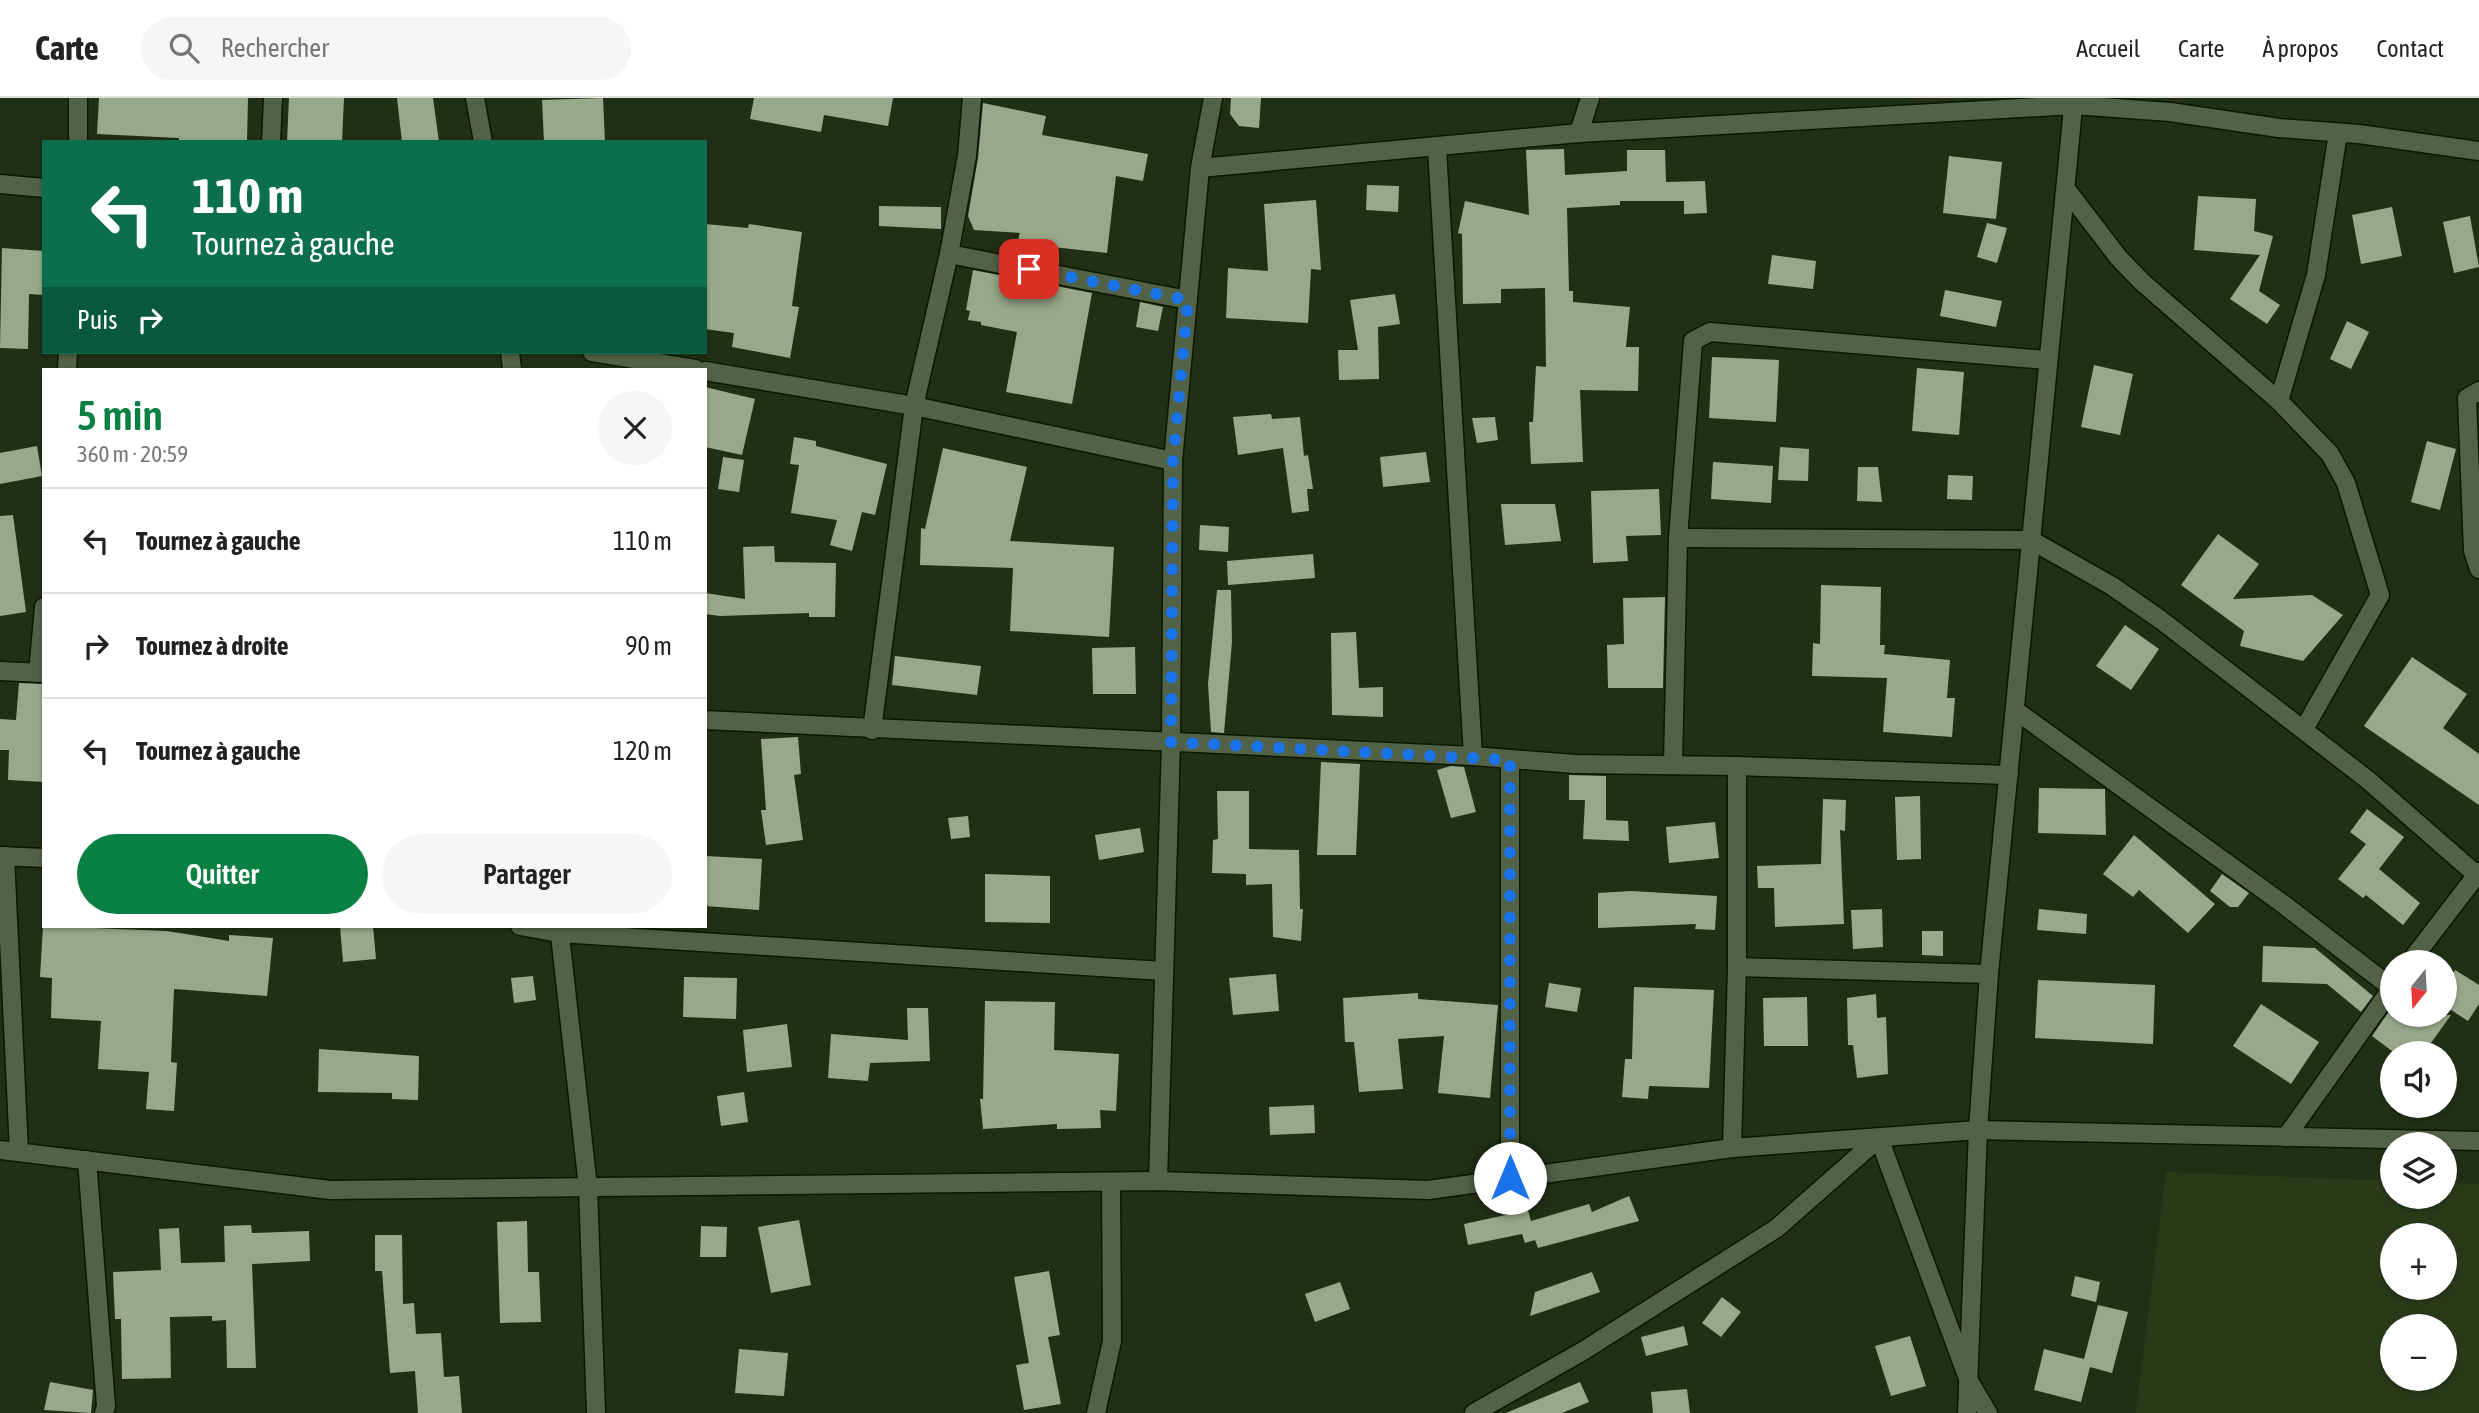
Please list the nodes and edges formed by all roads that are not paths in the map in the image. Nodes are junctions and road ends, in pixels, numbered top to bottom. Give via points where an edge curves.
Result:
1 (78, 98) edge
2 (273, 98) edge
3 (475, 98) edge
4 (971, 98) edge
5 (1213, 98) edge
6 (1590, 98) edge
7 (1904, 98) edge
8 (2074, 102) edge
9 (2172, 105) edge
10 (1912, 116) junction
11 (1578, 133) junction
12 (2338, 133) junction
13 (78, 140) edge
14 (271, 140) edge
15 (483, 140) edge
16 (1437, 148) junction
17 (2479, 151) edge
18 (1200, 168) junction
19 (0, 184) edge
20 (42, 188) edge
21 (2066, 189) junction
22 (949, 254) junction
23 (1188, 300) junction
24 (604, 354) edge
25 (2047, 360) junction
26 (689, 368) edge
27 (707, 371) edge
28 (2479, 391) edge
29 (2279, 401) junction
30 (914, 406) junction
31 (1173, 461) junction
32 (1678, 538) junction
33 (2031, 540) junction
34 (2479, 569) edge
35 (42, 651) edge
36 (0, 671) edge
37 (41, 673) edge
38 (2015, 710) junction
39 (707, 720) edge
40 (2304, 729) junction
41 (872, 730) junction
42 (1171, 742) junction
43 (1473, 757) junction
44 (1510, 760) junction
45 (1673, 765) junction
46 (1737, 766) junction
47 (2009, 775) junction
48 (3, 856) edge
49 (42, 858) edge
50 (2478, 874) edge
51 (559, 929) edge
52 (2419, 950) edge
53 (1737, 967) junction
54 (1163, 971) junction
55 (1989, 974) junction
56 (2380, 979) edge
57 (2380, 1005) edge
58 (1978, 1130) junction
59 (2286, 1137) junction
60 (1879, 1138) junction
61 (2479, 1141) edge
62 (1732, 1148) junction
63 (0, 1150) edge
64 (19, 1152) junction
65 (87, 1160) junction
66 (1510, 1178) junction
67 (1158, 1181) junction
68 (1111, 1182) junction
69 (588, 1187) junction
70 (1969, 1381) junction
71 (104, 1413) edge
72 (596, 1413) edge
73 (1096, 1413) edge
74 (1474, 1413) edge
75 (1967, 1413) edge
76 (1988, 1413) edge

1 - 13 street
2 - 14 street
3 - 15 street
4 - 22 street via 969,144
5 - 18 street
6 - 11 street
7 - 10 street
8 - 9 street
8 - 10 street
8 - 21 street
9 - 12 street via 2279,128
10 - 11 street
11 - 16 street
12 - 17 street
12 - 29 street via 2316,275
16 - 18 street
16 - 43 street
18 - 23 street
19 - 20 street
21 - 25 street
21 - 29 street via 2143,282
22 - 23 street
22 - 30 street
23 - 31 street
24 - 26 street
25 - 32 street via 1710,332 1700,335 1691,348
25 - 33 street
27 - 30 street
28 - 34 street via 2467,397 2473,551
29 - 40 street via 2330,454 2346,483 2380,595
30 - 31 street
30 - 41 street
31 - 42 street
32 - 33 street
32 - 45 street
33 - 38 street
33 - 40 street via 2112,586
35 - 37 street
36 - 37 street
38 - 47 street
38 - 56 street
39 - 41 street
40 - 50 street
41 - 42 street
42 - 43 street
42 - 54 street
43 - 44 street
44 - 45 street
44 - 66 street
45 - 46 street
46 - 47 street
46 - 53 street
47 - 55 street
48 - 49 street
48 - 64 street
50 - 52 street
51 - 54 street
51 - 69 street
53 - 55 street
53 - 62 street
54 - 67 street
55 - 58 street
57 - 59 street
58 - 59 street
58 - 60 street
58 - 70 street
59 - 61 street
60 - 62 street
60 - 70 street
60 - 74 street via 1777,1228 1583,1351
62 - 66 street
63 - 64 street
64 - 65 street
65 - 69 street via 330,1190
65 - 71 street
66 - 67 street via 1428,1190
67 - 68 street
68 - 69 street
68 - 73 street via 1112,1340
69 - 72 street
70 - 75 street
70 - 76 street

